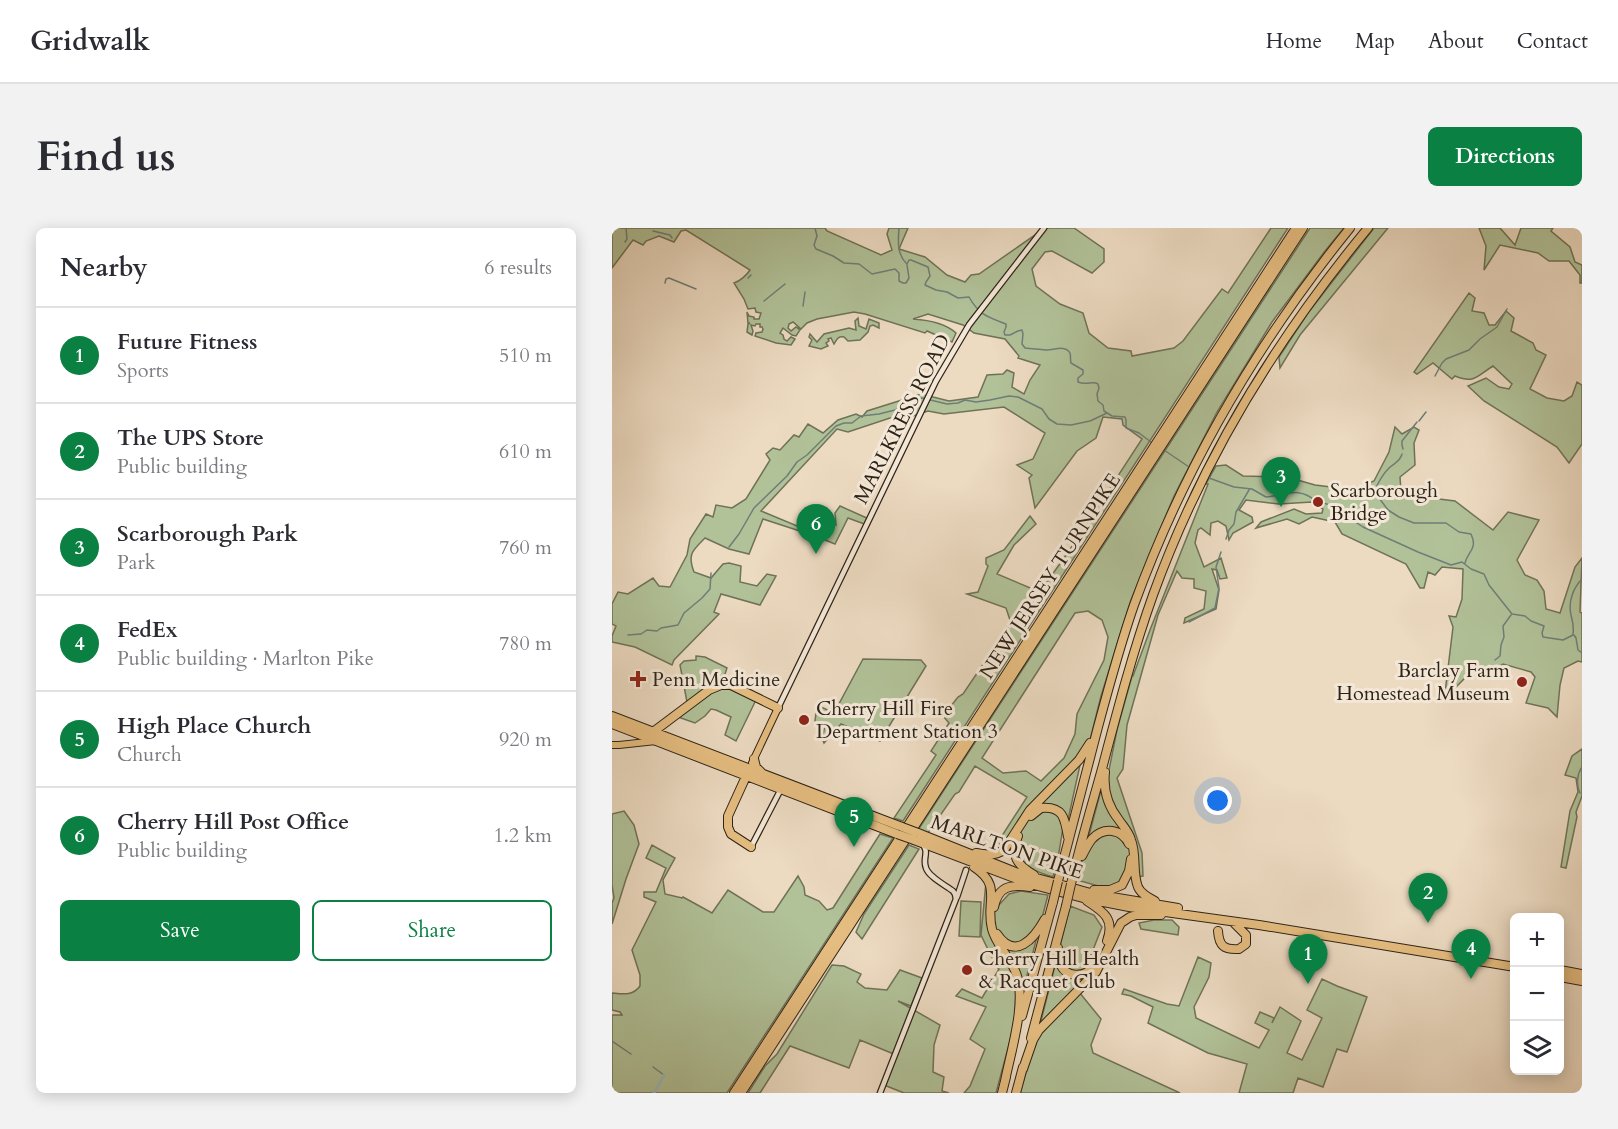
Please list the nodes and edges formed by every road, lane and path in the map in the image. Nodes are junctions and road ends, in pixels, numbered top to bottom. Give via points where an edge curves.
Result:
1 (1044, 228) edge
2 (1296, 228) edge
3 (1303, 228) edge
4 (1350, 228) edge
5 (1368, 228) edge
6 (778, 708) junction
7 (612, 716) edge
8 (1100, 723) junction
9 (612, 724) edge
10 (1114, 726) junction
11 (653, 732) junction
12 (644, 736) junction
13 (658, 741) junction
14 (754, 759) junction
15 (748, 772) junction
16 (765, 775) junction
17 (781, 789) junction
18 (899, 831) junction
19 (918, 839) junction
20 (1068, 842) junction
21 (751, 847) joint
22 (954, 848) junction
23 (940, 850) junction
24 (926, 856) junction
25 (963, 859) junction
26 (966, 870) dead end
27 (1074, 871) junction
28 (1044, 880) junction
29 (1073, 886) junction
30 (1048, 890) junction
31 (1083, 898) junction
32 (956, 899) junction
33 (1052, 905) junction
34 (1174, 908) junction
35 (1185, 914) junction
36 (1232, 921) junction
37 (1218, 931) dead end
38 (1345, 940) junction
39 (1057, 941) junction
40 (1395, 943) junction
41 (1510, 964) edge
42 (1510, 964) edge
43 (1564, 971) edge
44 (1582, 974) edge
45 (1564, 978) edge
46 (1582, 981) edge
47 (1023, 1069) junction
48 (1005, 1081) junction
49 (734, 1093) edge
50 (741, 1093) edge
51 (880, 1093) edge
52 (1002, 1093) edge
53 (1016, 1093) edge

1 - 6 street, MARLKRESS ROAD via 969,325 929,395
2 - 49 highway, NEW JERSEY TURNPIKE
3 - 50 highway, NEW JERSEY TURNPIKE
4 - 8 highway via 1277,324 1208,438 1142,586 1120,647
5 - 10 highway via 1282,343 1208,467 1153,595
6 - 11 highway via 732,685 721,685
6 - 14 main road, MARLKRESS ROAD
7 - 11 highway, MARLTON PIKE
8 - 20 highway
8 - 22 highway via 1083,756 1030,810 1004,850 988,855
9 - 12 highway, MARLTON PIKE
10 - 27 highway
10 - 34 highway via 1105,773 1106,798 1131,838 1140,891
11 - 12 main road
11 - 15 highway, MARLTON PIKE
12 - 13 highway, MARLTON PIKE
12 - 13 main road via 612,745
13 - 15 highway, MARLTON PIKE
14 - 15 main road, MARLKRESS ROAD
14 - 16 highway
15 - 16 highway, MARLTON PIKE
15 - 17 highway, MARLTON PIKE
15 - 21 highway via 727,821 730,834
16 - 18 highway, MARLTON PIKE
17 - 18 highway, MARLTON PIKE
17 - 21 street
18 - 19 highway, MARLTON PIKE, bridge
19 - 22 highway, MARLTON PIKE
19 - 23 highway, MARLTON PIKE
19 - 24 street via 926,848
20 - 28 highway via 1065,820 1056,810 1041,808 1024,825 1015,844 1016,857 1023,867
20 - 33 highway, bridge
22 - 28 highway, MARLTON PIKE
23 - 24 street
23 - 25 highway, MARLTON PIKE
24 - 32 street via 927,870 953,891
25 - 30 highway, MARLTON PIKE
25 - 48 highway via 988,881 995,939 1014,967 1020,986
26 - 32 street
27 - 29 highway
27 - 29 highway via 1098,834 1117,831 1128,841 1131,864 1122,885 1107,890
28 - 29 highway, MARLTON PIKE
29 - 34 highway, MARLTON PIKE via 1094,894
29 - 39 highway, bridge
30 - 31 highway, MARLTON PIKE
30 - 33 highway via 1017,886 1002,890 993,912 995,929 1009,946 1023,945 1037,933
31 - 35 highway, MARLTON PIKE
31 - 39 highway via 1101,910 1110,924 1098,961 1084,974 1067,972 1060,964
32 - 51 street
33 - 48 highway
34 - 40 highway, MARLTON PIKE
35 - 36 highway, MARLTON PIKE
35 - 47 highway via 1136,915 1121,923 1096,972 1039,1030
36 - 37 highway via 1246,934 1244,946 1224,947
36 - 38 highway, MARLTON PIKE
38 - 40 highway via 1390,946
38 - 42 highway, MARLTON PIKE
39 - 47 highway
40 - 41 highway, MARLTON PIKE
43 - 44 highway
45 - 46 highway
47 - 53 highway
48 - 52 highway

